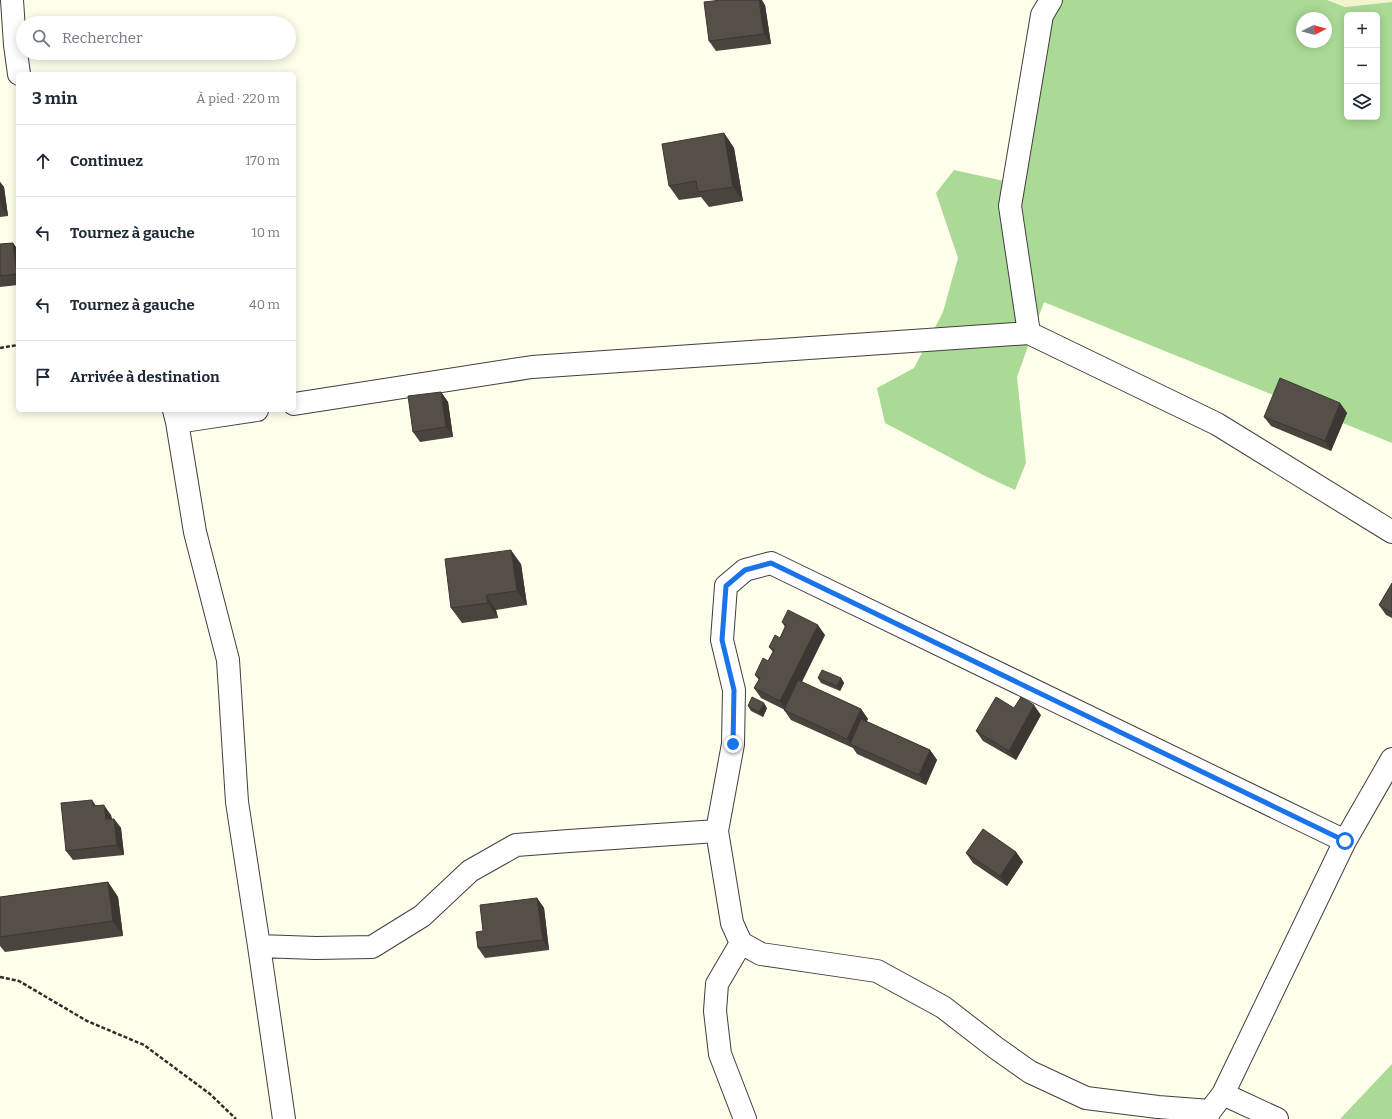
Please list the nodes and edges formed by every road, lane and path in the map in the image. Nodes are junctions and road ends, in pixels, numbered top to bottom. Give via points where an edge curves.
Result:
1 (12, 0) edge
2 (1051, 0) edge
3 (7, 46) edge
4 (18, 72) edge
5 (1029, 333) junction
6 (16, 346) edge
7 (0, 348) edge
8 (296, 404) edge
9 (230, 412) edge
10 (176, 416) edge
11 (1392, 532) edge
12 (1392, 759) edge
13 (717, 831) junction
14 (1345, 841) junction
15 (741, 943) junction
16 (259, 946) junction
17 (0, 977) edge
18 (1223, 1094) junction
19 (1208, 1115) edge
20 (236, 1119) edge
21 (284, 1119) edge
22 (745, 1119) edge
23 (1277, 1119) edge

1 - 3 street
2 - 5 street via 1042,15 1010,206
3 - 4 street
5 - 8 street via 532,367
5 - 11 street via 1216,424
6 - 7 path
9 - 10 street
10 - 16 street via 195,532 228,660 236,802
12 - 14 street
13 - 14 street via 733,744 734,690 722,640 726,586 745,570 771,563
13 - 15 street via 732,924
13 - 16 street via 516,845 470,871 422,916 372,947
14 - 18 street
15 - 19 street via 760,954 877,971 943,1007 1030,1072 1086,1098
15 - 22 street via 717,984 715,1011 720,1054
16 - 21 street
17 - 20 path via 19,981 87,1021 144,1045 210,1094
18 - 19 street
18 - 23 street

